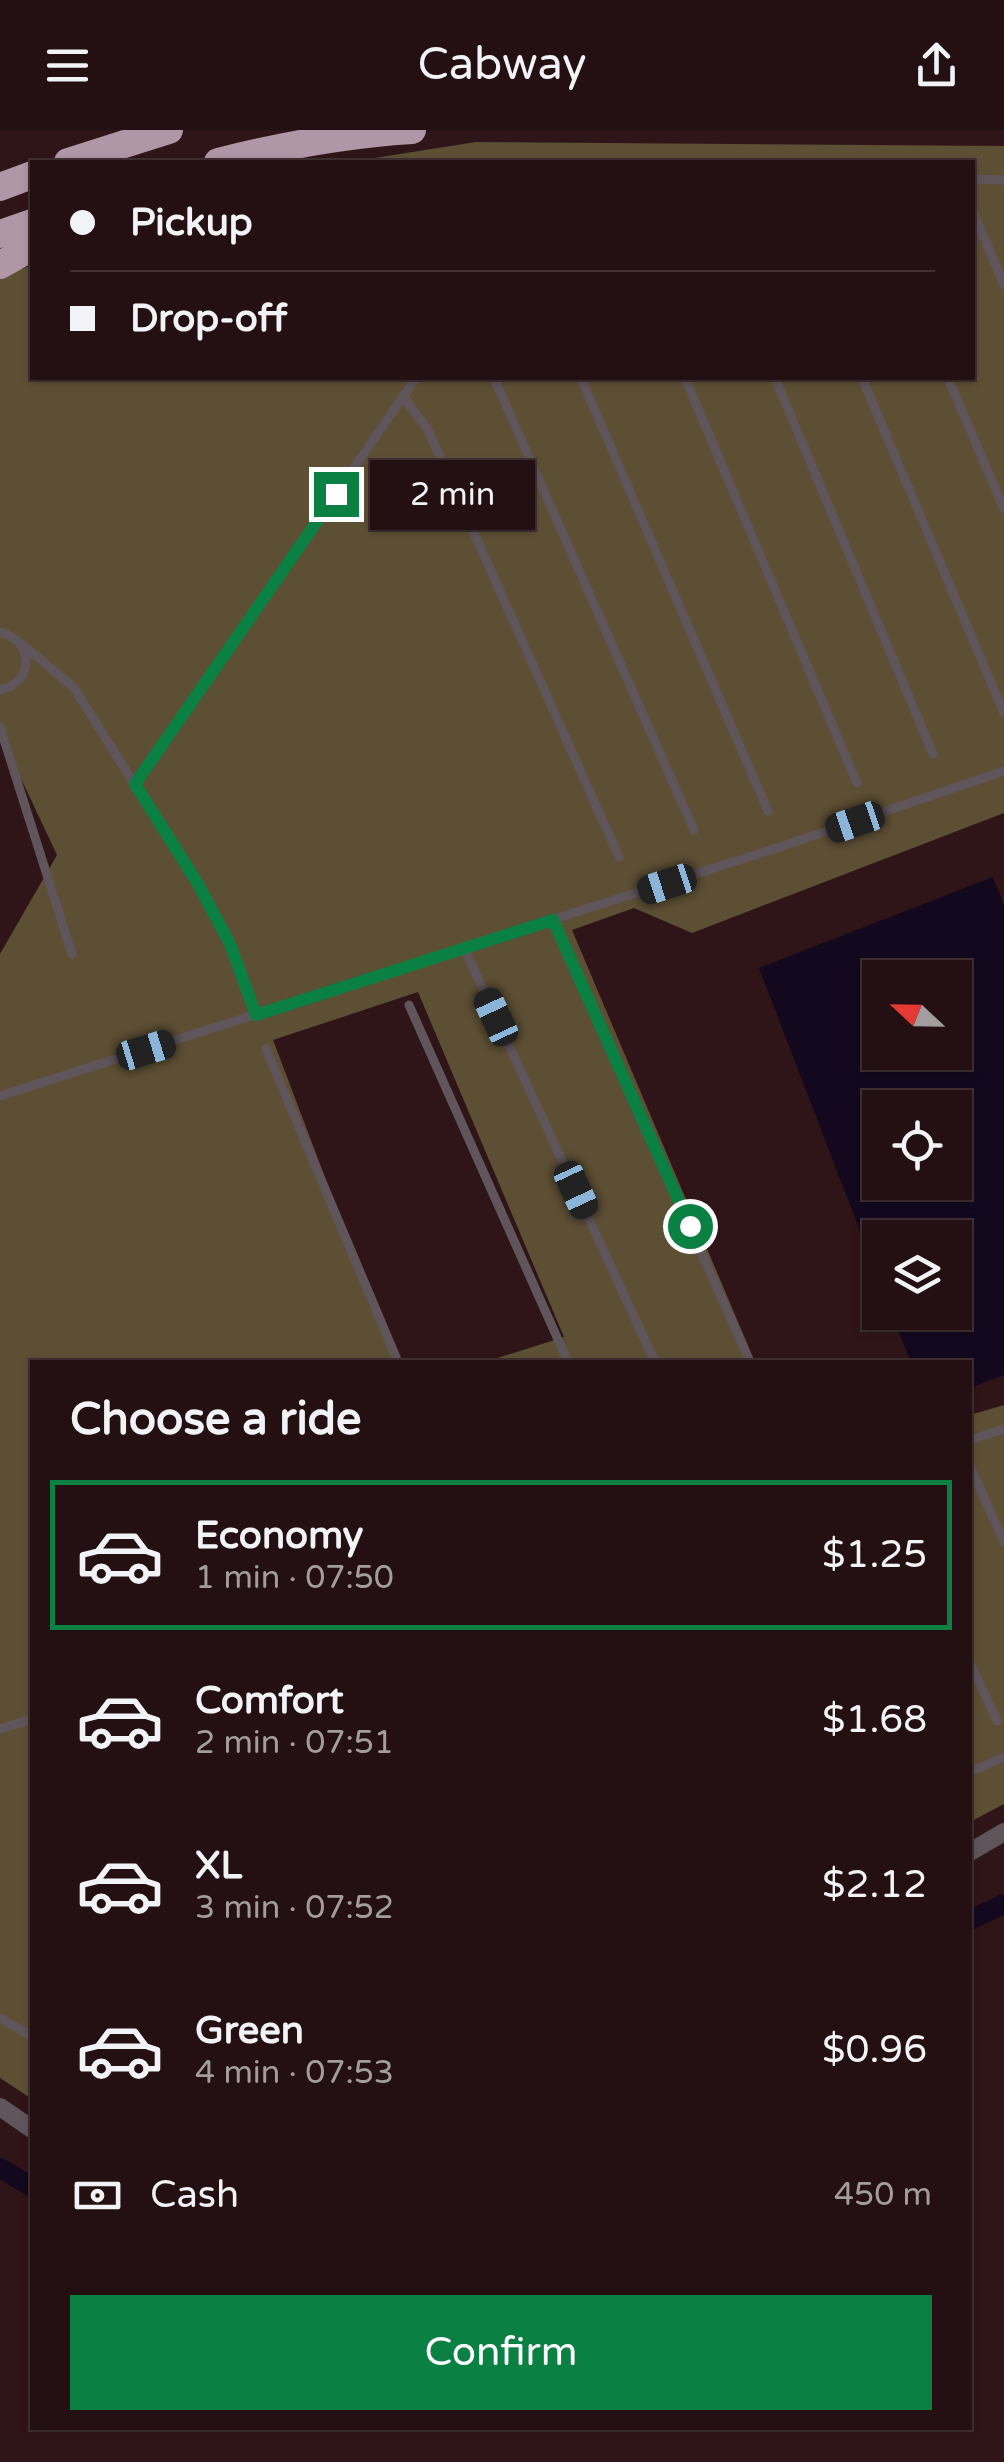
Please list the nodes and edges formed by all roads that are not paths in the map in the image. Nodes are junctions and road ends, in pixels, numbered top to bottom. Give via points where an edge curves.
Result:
1 (168, 130) edge
2 (412, 130) edge
3 (74, 160) edge
4 (226, 160) edge
5 (30, 176) edge
6 (975, 179) edge
7 (1004, 180) edge
8 (0, 187) edge
9 (975, 216) edge
10 (30, 224) edge
11 (0, 234) edge
12 (30, 247) edge
13 (0, 264) edge
14 (1004, 285) edge
15 (414, 380) edge
16 (495, 380) edge
17 (582, 380) edge
18 (686, 380) edge
19 (776, 380) edge
20 (863, 380) edge
21 (949, 380) edge
22 (402, 396) junction
23 (1004, 509) edge
24 (0, 632) edge
25 (22, 644) junction
26 (0, 690) edge
27 (1004, 712) edge
28 (0, 727) edge
29 (933, 754) dead end
30 (1004, 771) edge
31 (857, 782) dead end
32 (135, 784) junction
33 (768, 811) dead end
34 (694, 830) dead end
35 (619, 857) dead end
36 (553, 920) junction
37 (464, 948) junction
38 (72, 954) dead end
39 (409, 1005) dead end
40 (256, 1015) junction
41 (266, 1049) dead end
42 (0, 1096) edge
43 (397, 1360) edge
44 (567, 1360) edge
45 (655, 1360) edge
46 (749, 1360) edge
47 (1004, 1430) edge
48 (972, 1439) edge
49 (972, 1470) edge
50 (1004, 1542) edge
51 (972, 1667) edge
52 (30, 1721) edge
53 (996, 1721) dead end
54 (0, 1729) edge
55 (1004, 1756) edge
56 (972, 1771) edge
57 (1004, 1832) edge
58 (972, 1851) edge
59 (0, 2018) edge
60 (30, 2035) edge
61 (0, 2107) edge
62 (30, 2128) edge

1 - 3 highway
2 - 4 highway
5 - 8 highway
6 - 7 lane
9 - 14 lane
10 - 11 highway
12 - 13 highway
15 - 22 lane
16 - 34 lane
17 - 33 lane
18 - 31 lane
19 - 29 lane
20 - 27 lane
21 - 23 lane
22 - 32 lane
22 - 35 lane via 428,430
24 - 25 lane
25 - 26 lane via 27,668 21,680
25 - 32 lane via 74,688
28 - 38 lane
30 - 36 lane
32 - 40 lane via 230,944
36 - 37 lane
36 - 46 lane
37 - 40 lane
37 - 45 lane
39 - 44 lane
40 - 42 lane
41 - 43 lane
47 - 48 lane
49 - 50 lane
51 - 53 lane
52 - 54 lane
55 - 56 lane
57 - 58 street
59 - 60 lane
61 - 62 street

